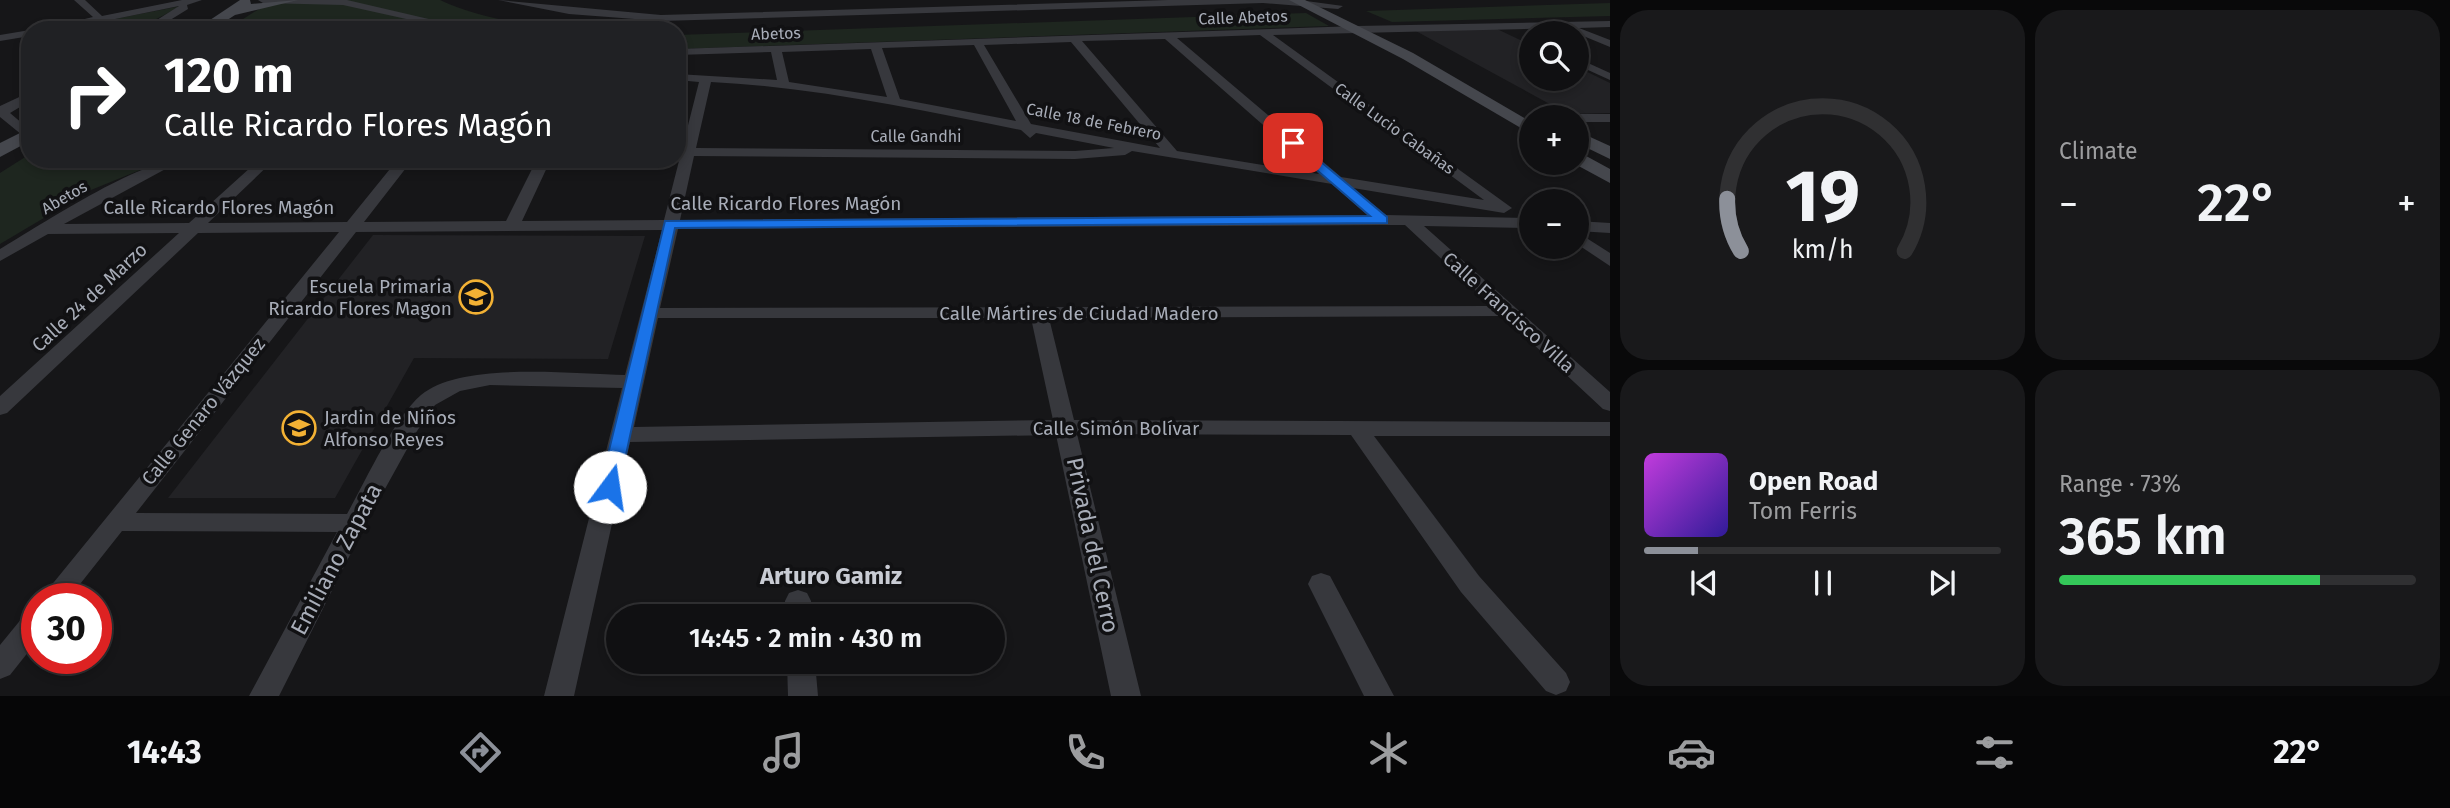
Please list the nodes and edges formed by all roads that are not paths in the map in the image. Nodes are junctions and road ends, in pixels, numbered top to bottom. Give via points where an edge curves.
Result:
1 (79, 0) edge
2 (197, 0) edge
3 (251, 0) edge
4 (263, 0) edge
5 (292, 0) edge
6 (503, 0) edge
7 (598, 0) edge
8 (757, 0) edge
9 (1263, 0) edge
10 (1176, 1) edge
11 (1300, 2) edge
12 (1103, 3) edge
13 (1330, 3) edge
14 (1030, 4) edge
15 (947, 5) edge
16 (231, 12) junction
17 (591, 13) junction
18 (751, 16) junction
19 (100, 19) junction
20 (90, 21) edge
21 (161, 21) edge
22 (216, 21) edge
23 (430, 21) edge
24 (1591, 24) joint
25 (1610, 24) edge
26 (1519, 25) edge
27 (1503, 26) junction
28 (1382, 28) junction
29 (1357, 29) junction
30 (1610, 32) edge
31 (1262, 33) junction
32 (1519, 33) edge
33 (21, 34) edge
34 (2, 35) edge
35 (1168, 36) junction
36 (1589, 36) edge
37 (1075, 40) junction
38 (978, 43) junction
39 (1610, 44) edge
40 (876, 47) junction
41 (776, 50) junction
42 (686, 52) edge
43 (1589, 66) edge
44 (1610, 76) edge
45 (686, 77) edge
46 (706, 77) junction
47 (784, 85) junction
48 (21, 101) edge
49 (895, 102) junction
50 (1520, 105) edge
51 (1, 111) edge
52 (1589, 118) edge
53 (1610, 118) edge
54 (1519, 122) edge
55 (1025, 126) junction
56 (21, 128) edge
57 (21, 138) edge
58 (1589, 142) edge
59 (1142, 149) junction
60 (1, 150) edge
61 (689, 152) junction
62 (1172, 153) junction
63 (1610, 153) edge
64 (1041, 155) junction
65 (686, 163) edge
66 (1589, 164) edge
67 (158, 168) edge
68 (258, 168) edge
69 (399, 168) edge
70 (540, 168) edge
71 (685, 168) edge
72 (1610, 177) edge
73 (1334, 179) junction
74 (1504, 208) junction
75 (1519, 217) edge
76 (1382, 220) junction
77 (1409, 220) junction
78 (1519, 223) edge
79 (670, 224) junction
80 (512, 226) junction
81 (1589, 227) edge
82 (354, 228) junction
83 (1610, 228) edge
84 (44, 229) junction
85 (193, 229) junction
86 (1589, 246) edge
87 (0, 256) edge
88 (1610, 261) edge
89 (1507, 311) junction
90 (651, 313) junction
91 (1039, 313) junction
92 (636, 383) junction
93 (1610, 404) edge
94 (0, 408) edge
95 (1067, 427) junction
96 (1356, 428) junction
97 (1610, 429) edge
98 (623, 435) junction
99 (114, 522) junction
100 (354, 523) junction
101 (66, 583) edge
102 (1321, 584) dead end
103 (21, 640) edge
104 (0, 666) edge
105 (802, 674) edge
106 (1556, 682) dead end
107 (264, 696) edge
108 (559, 696) edge
109 (803, 696) edge
110 (1126, 696) edge
111 (1379, 696) edge

1 - 19 street
2 - 19 street
2 - 21 street
3 - 16 main road
4 - 5 street
5 - 16 main road
5 - 23 street via 342,2
6 - 17 street
7 - 17 street
8 - 18 street
9 - 10 street
9 - 11 street
10 - 12 street
11 - 13 street
11 - 29 main road
12 - 14 street
13 - 28 main road
14 - 15 street
15 - 18 street
16 - 22 main road
17 - 18 street
19 - 20 street
24 - 25 street, Calle Abetos
24 - 30 street
26 - 27 street, Calle Abetos
27 - 28 street, Calle Abetos
27 - 32 street
28 - 29 street, Calle Abetos
28 - 50 main road
29 - 31 street, Calle Abetos
29 - 54 main road
31 - 35 street, Calle Abetos
31 - 74 street, Calle Lucio Cabañas
33 - 34 street
35 - 37 street, Calle Abetos
35 - 73 street
36 - 39 street
37 - 38 street, Calle Abetos
37 - 62 street
38 - 40 street, Calle Abetos
38 - 55 street
40 - 41 street, Abetos
40 - 49 street
41 - 42 street, Abetos
41 - 47 street
43 - 44 street
45 - 46 street, Calle 18 de Febrero
46 - 47 street, Calle 18 de Febrero
46 - 61 street
47 - 49 street, Calle 18 de Febrero
48 - 51 street
49 - 55 street, Calle 18 de Febrero
51 - 56 street
52 - 53 street
55 - 59 street, Calle 18 de Febrero
55 - 64 street
57 - 60 main road
58 - 63 main road
59 - 62 street, Calle 18 de Febrero
59 - 64 street, Calle Gandhi
61 - 64 street, Calle Gandhi
61 - 65 street
62 - 73 street, Calle 18 de Febrero
66 - 72 main road
67 - 84 street, Abetos
68 - 85 street, Calle 24 de Marzo
69 - 82 street, Calle Genaro Vázquez
70 - 80 street
71 - 79 street
73 - 74 street, Calle 18 de Febrero
73 - 76 street
74 - 75 street, Calle Lucio Cabañas
76 - 77 street, Calle Ricardo Flores Magón
76 - 79 street, Calle Ricardo Flores Magón
77 - 78 street, Calle Ricardo Flores Magón
77 - 89 street, Calle Francisco Villa
79 - 80 street, Calle Ricardo Flores Magón
79 - 90 street
80 - 82 street, Calle Ricardo Flores Magón
81 - 83 street
82 - 85 street, Calle Ricardo Flores Magón
82 - 99 street, Calle Genaro Vázquez
84 - 85 street, Calle Ricardo Flores Magón
84 - 87 street, Abetos
85 - 94 street, Calle 24 de Marzo
86 - 88 street
89 - 91 street, Calle Mártires de Ciudad Madero
89 - 93 street, Calle Francisco Villa
90 - 91 street, Calle Mártires de Ciudad Madero
90 - 92 street
91 - 95 street, Privada del Cerro
92 - 98 street
92 - 100 street, Emiliano Zapata via 490,379 438,393 412,419
95 - 96 street, Calle Simón Bolívar
95 - 98 street, Calle Simón Bolívar
95 - 110 street, Privada del Cerro
96 - 97 street, Calle Simón Bolívar
96 - 106 street via 1470,584
98 - 108 street
99 - 100 street
99 - 101 street, Calle Genaro Vázquez
100 - 107 street, Emiliano Zapata
102 - 111 street
103 - 104 street
105 - 109 street

